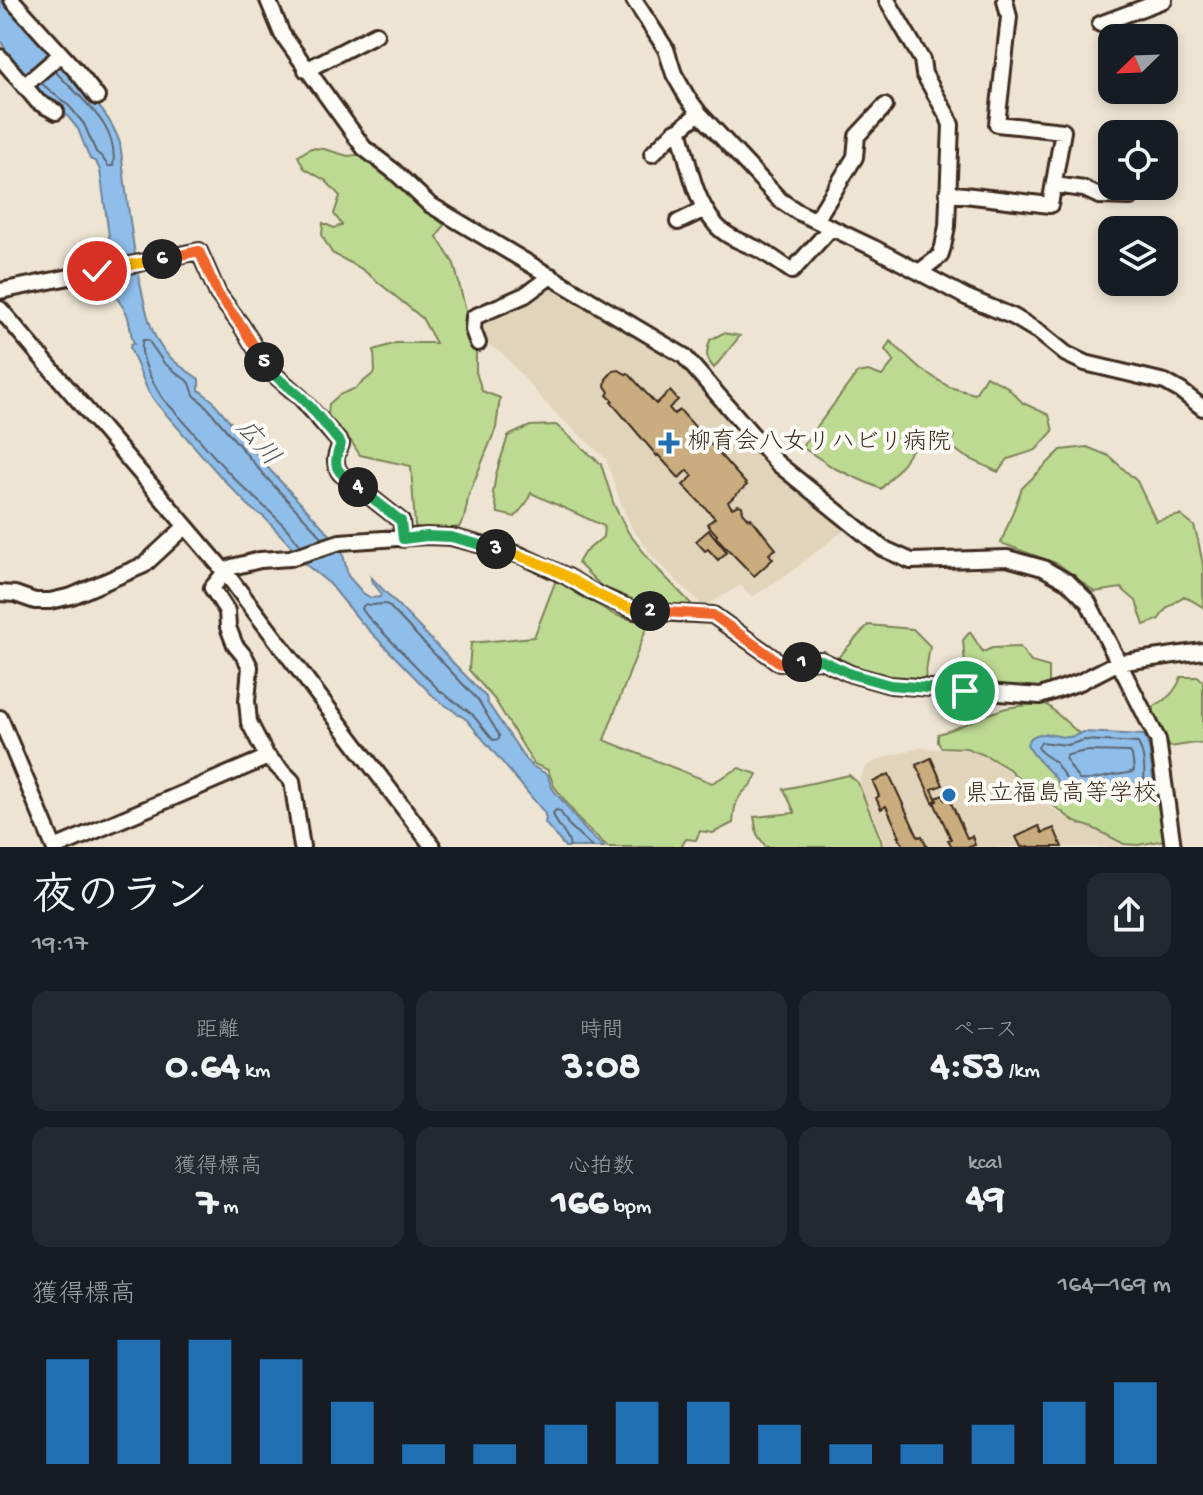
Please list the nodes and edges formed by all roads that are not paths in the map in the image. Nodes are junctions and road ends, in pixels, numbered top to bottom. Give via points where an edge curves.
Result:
1 (12, 0) edge
2 (268, 0) edge
3 (634, 0) edge
4 (887, 0) edge
5 (1005, 0) edge
6 (1164, 0) edge
7 (1100, 24) dead end
8 (376, 34) dead end
9 (61, 54) junction
10 (0, 57) edge
11 (306, 70) junction
12 (12, 72) junction
13 (0, 83) edge
14 (24, 86) junction
15 (97, 97) dead end
16 (885, 106) dead end
17 (56, 112) dead end
18 (699, 113) junction
19 (680, 129) junction
20 (652, 154) dead end
21 (1054, 185) junction
22 (947, 193) junction
23 (1098, 196) edge
24 (705, 209) junction
25 (816, 220) junction
26 (678, 222) dead end
27 (831, 228) junction
28 (919, 272) junction
29 (551, 276) junction
30 (0, 291) edge
31 (0, 310) edge
32 (478, 343) dead end
33 (1203, 408) edge
34 (185, 527) junction
35 (403, 539) junction
36 (225, 572) junction
37 (0, 593) edge
38 (1203, 651) edge
39 (1117, 663) junction
40 (0, 718) edge
41 (268, 757) junction
42 (56, 847) edge
43 (302, 847) edge
44 (433, 847) edge
45 (1173, 847) edge

1 - 9 street
2 - 11 street
3 - 18 street
4 - 22 street via 951,125
5 - 21 street via 1009,17 997,124 1063,131
6 - 7 street
8 - 11 street
9 - 14 street
9 - 15 street
10 - 12 street
11 - 29 street via 364,148 429,204
12 - 13 street
12 - 14 street
14 - 17 street
16 - 25 street via 857,136 855,157
18 - 19 street
18 - 25 street via 780,200
19 - 20 street
19 - 24 street
21 - 22 street via 1050,205
21 - 23 street
22 - 28 street via 940,256
24 - 26 street
24 - 27 street via 717,227 792,271
25 - 27 street
27 - 28 street
28 - 33 street via 1014,317 1066,354 1165,382
29 - 32 street via 525,295 474,317
29 - 39 street via 684,356 777,463 882,548 911,561 1007,558 1068,582 1088,602
30 - 35 street via 199,251 218,294 269,370 341,444 335,466 401,521
31 - 34 street
34 - 36 street
34 - 37 street via 144,565 72,596 35,601
35 - 36 street via 340,542
35 - 39 street via 451,537 520,555 636,611 713,615 780,663 821,660 890,685 1040,696
36 - 41 street via 212,588 250,667 249,722
36 - 44 street
38 - 39 street
39 - 45 street via 1158,740
40 - 42 street
41 - 42 street
41 - 43 street via 292,781

